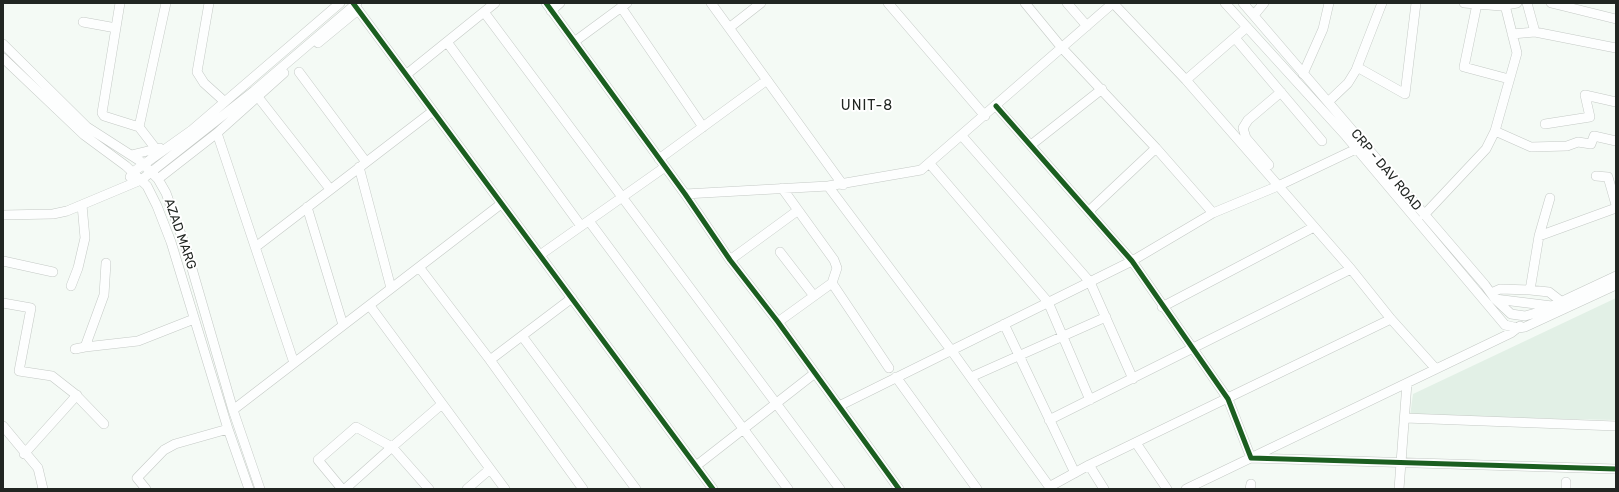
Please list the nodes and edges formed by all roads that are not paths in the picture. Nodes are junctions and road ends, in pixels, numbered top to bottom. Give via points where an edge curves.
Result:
1 (120, 3) edge
2 (166, 3) edge
3 (209, 3) edge
4 (340, 3) edge
5 (495, 3) edge
6 (560, 3) edge
7 (711, 3) edge
8 (761, 3) edge
9 (888, 3) edge
10 (1025, 3) edge
11 (1067, 3) edge
12 (1113, 3) edge
13 (1225, 3) edge
14 (1243, 3) edge
15 (1264, 3) edge
16 (1329, 3) edge
17 (1382, 3) edge
18 (1416, 3) edge
19 (1464, 3) edge
20 (1517, 3) edge
21 (1527, 3) edge
22 (1551, 3) edge
23 (1477, 4) junction
24 (356, 5) edge
25 (624, 5) edge
26 (1503, 5) edge
27 (549, 7) edge
28 (484, 12) junction
29 (1254, 15) junction
30 (1616, 19) edge
31 (83, 22) dead end
32 (1087, 26) junction
33 (1247, 27) junction
34 (116, 28) junction
35 (729, 28) junction
36 (1535, 32) junction
37 (1512, 34) junction
38 (1235, 38) junction
39 (447, 42) junction
40 (574, 42) junction
41 (3, 44) edge
42 (1062, 48) junction
43 (1616, 48) edge
44 (3, 58) edge
45 (1357, 67) junction
46 (299, 72) dead end
47 (407, 74) junction
48 (1303, 74) junction
49 (1509, 79) junction
50 (767, 80) junction
51 (1186, 80) junction
52 (1102, 89) junction
53 (1281, 92) junction
54 (258, 96) junction
55 (225, 102) junction
56 (1328, 102) junction
57 (1616, 102) edge
58 (996, 106) junction
59 (433, 111) junction
60 (985, 116) junction
61 (1545, 124) dead end
62 (139, 127) junction
63 (703, 127) junction
64 (1495, 131) junction
65 (217, 132) junction
66 (962, 136) junction
67 (1322, 141) dead end
68 (1616, 142) edge
69 (174, 144) junction
70 (1031, 146) junction
71 (1156, 148) junction
72 (156, 149) junction
73 (1356, 149) junction
74 (131, 155) junction
75 (662, 163) junction
76 (144, 164) junction
77 (930, 164) junction
78 (362, 165) junction
79 (1269, 165) dead end
80 (133, 172) junction
81 (155, 175) junction
82 (1596, 176) dead end
83 (141, 180) junction
84 (126, 185) junction
85 (842, 185) junction
86 (828, 186) junction
87 (1278, 186) junction
88 (782, 188) junction
89 (330, 189) junction
90 (685, 194) junction
91 (621, 197) junction
92 (1550, 198) dead end
93 (501, 204) junction
94 (82, 205) junction
95 (307, 207) junction
96 (1616, 207) edge
97 (797, 211) junction
98 (1088, 211) junction
99 (1213, 212) junction
100 (3, 215) edge
101 (1424, 215) junction
102 (585, 223) junction
103 (1314, 227) junction
104 (1539, 236) junction
105 (257, 246) junction
106 (780, 252) dead end
107 (540, 255) junction
108 (3, 260) edge
109 (730, 260) junction
110 (1132, 261) junction
111 (106, 263) dead end
112 (419, 267) junction
113 (1351, 269) junction
114 (53, 272) dead end
115 (1616, 276) edge
116 (1090, 282) junction
117 (832, 283) junction
118 (1616, 285) edge
119 (71, 286) dead end
120 (391, 288) junction
121 (1530, 290) junction
122 (814, 296) junction
123 (1493, 296) junction
124 (572, 298) junction
125 (1048, 302) junction
126 (1562, 302) junction
127 (3, 303) edge
128 (370, 306) junction
129 (1162, 306) junction
130 (1552, 306) junction
131 (1525, 316) junction
132 (1106, 317) junction
133 (194, 319) junction
134 (1391, 319) junction
135 (778, 322) junction
136 (1004, 324) junction
137 (343, 326) junction
138 (1518, 328) junction
139 (522, 336) junction
140 (1063, 336) junction
141 (85, 347) junction
142 (75, 348) dead end
143 (1193, 349) junction
144 (952, 350) junction
145 (1019, 356) junction
146 (490, 360) junction
147 (294, 363) junction
148 (889, 368) dead end
149 (1436, 369) junction
150 (815, 373) junction
151 (896, 377) junction
152 (971, 377) junction
153 (1133, 379) junction
154 (1407, 383) junction
155 (77, 395) junction
156 (1228, 399) junction
157 (1090, 400) junction
158 (442, 404) junction
159 (776, 404) junction
160 (839, 406) junction
161 (233, 410) junction
162 (1405, 418) junction
163 (1049, 420) junction
164 (104, 424) dead end
165 (3, 426) edge
166 (1616, 426) edge
167 (743, 428) junction
168 (228, 429) junction
169 (1136, 443) junction
170 (392, 447) junction
171 (24, 454) junction
172 (1251, 458) junction
173 (1401, 462) junction
174 (1089, 465) junction
175 (696, 466) junction
176 (490, 469) junction
177 (1616, 469) edge
178 (1075, 473) junction
179 (247, 488) edge
180 (711, 488) edge
181 (1050, 488) edge
182 (43, 489) edge
183 (146, 489) edge
184 (260, 489) edge
185 (344, 489) edge
186 (429, 489) edge
187 (467, 489) edge
188 (505, 489) edge
189 (583, 489) edge
190 (636, 489) edge
191 (788, 489) edge
192 (840, 489) edge
193 (899, 489) edge
194 (977, 489) edge
195 (1104, 489) edge
196 (1168, 489) edge
197 (1186, 489) edge
198 (1399, 489) edge

1 - 34 street
2 - 62 street
3 - 55 street via 197,72 204,83
4 - 55 street
5 - 28 street
6 - 27 street
7 - 35 street
8 - 35 street
9 - 60 street
10 - 42 street
11 - 32 street
12 - 32 street
12 - 51 street
13 - 33 street, CRP - DAV ROAD
14 - 29 street, CRP - DAV ROAD
15 - 29 street
16 - 48 street via 1323,29
17 - 45 street
18 - 45 street via 1405,94
19 - 23 street
20 - 26 street
21 - 36 street
22 - 30 street
23 - 26 street
23 - 49 street via 1464,67
24 - 47 street
24 - 54 street
24 - 81 street
25 - 40 street
25 - 63 street
26 - 37 street
27 - 40 street
28 - 39 street
28 - 91 street
29 - 48 street, CRP - DAV ROAD
31 - 34 street
32 - 42 street
33 - 38 street
33 - 73 street, CRP - DAV ROAD
34 - 62 street via 102,113 104,116
35 - 50 street
36 - 37 street
36 - 43 street
37 - 49 street via 1517,53
38 - 51 street
38 - 53 street
39 - 47 street
39 - 102 street
40 - 75 street
41 - 74 street, AZAD MARG via 87,127
42 - 52 street
42 - 58 street
44 - 80 street, AZAD MARG via 84,135
45 - 56 street via 1348,83
46 - 78 street
47 - 59 street
48 - 56 street, CRP - DAV ROAD
49 - 64 street
50 - 63 street
50 - 85 street
51 - 87 street
52 - 70 street
52 - 71 street
53 - 67 street
53 - 79 street via 1248,120 1243,128 1246,138
54 - 65 street
54 - 89 street
55 - 69 street
56 - 101 street, CRP - DAV ROAD
57 - 61 street via 1585,95 1590,117
58 - 60 street
58 - 70 street
59 - 78 street
59 - 93 street
60 - 66 street
62 - 72 street
63 - 75 street
64 - 68 street via 1531,147 1567,146 1578,142 1591,144 1594,136
64 - 101 street via 1486,149
65 - 81 street
65 - 105 street
66 - 77 street
66 - 116 street
69 - 72 street
69 - 76 street
70 - 98 street
71 - 98 street
71 - 99 street
72 - 74 street
73 - 87 street
73 - 138 street, CRP - DAV ROAD via 1505,325
74 - 76 street, AZAD MARG
75 - 90 street
75 - 91 street
76 - 80 street
76 - 81 street, AZAD MARG
77 - 85 street via 921,170
77 - 125 street
78 - 89 street
78 - 120 street
80 - 83 street, AZAD MARG
80 - 84 street
81 - 83 street
81 - 161 street, AZAD MARG via 166,193 186,248
82 - 96 street via 1608,177
83 - 84 street
83 - 133 street, AZAD MARG via 147,186 160,213
84 - 94 street
85 - 86 street
86 - 88 street
86 - 144 street
87 - 99 street
87 - 103 street
88 - 90 street
88 - 97 street
89 - 95 street
90 - 109 street
91 - 102 street
91 - 159 street
92 - 104 street
93 - 107 street
93 - 112 street
94 - 100 street via 53,214
94 - 119 street via 85,238
95 - 105 street
95 - 137 street
96 - 104 street
97 - 109 street
97 - 117 street via 837,265
98 - 110 street
99 - 110 street
101 - 123 street, CRP - DAV ROAD
102 - 107 street
102 - 167 street
103 - 113 street
103 - 129 street
104 - 121 street
105 - 147 street
106 - 122 street
107 - 124 street
108 - 114 street
109 - 135 street
110 - 116 street
110 - 129 street
111 - 141 street via 104,295
112 - 120 street
112 - 146 street
113 - 134 street
113 - 143 street
115 - 126 street
116 - 125 street
116 - 132 street
117 - 122 street
117 - 148 street
118 - 138 street via 1540,321
120 - 128 street
121 - 123 street via 1500,289
121 - 126 street via 1549,292
122 - 135 street
123 - 130 street
123 - 131 street, CRP - DAV ROAD via 1511,314
124 - 139 street
124 - 175 street
125 - 136 street
125 - 140 street
126 - 130 street
127 - 155 street via 31,308 19,371 52,376
128 - 137 street
128 - 158 street
129 - 143 street
130 - 131 street
131 - 138 street
132 - 140 street
132 - 153 street
133 - 141 street via 138,341
133 - 168 street, AZAD MARG
134 - 149 street
134 - 156 street
135 - 150 street
136 - 144 street
136 - 145 street
137 - 147 street
138 - 149 street
139 - 146 street
139 - 190 street
140 - 145 street
140 - 157 street
141 - 142 street
143 - 153 street
143 - 156 street
144 - 151 street
144 - 152 street
145 - 152 street
145 - 163 street
146 - 189 street
147 - 161 street
149 - 154 street
150 - 159 street
150 - 160 street
151 - 160 street
151 - 194 street
152 - 181 street
153 - 157 street
154 - 162 street
154 - 172 street
155 - 164 street
155 - 171 street
156 - 169 street
156 - 172 street
157 - 163 street
158 - 170 street
158 - 176 street
159 - 167 street
159 - 192 street
160 - 193 street
161 - 184 street, AZAD MARG
162 - 166 street
162 - 173 street
163 - 178 street
165 - 171 street
167 - 175 street
167 - 191 street
168 - 179 street, AZAD MARG
168 - 183 street via 175,444 164,450 137,478
169 - 174 street
169 - 196 street
170 - 185 street
170 - 185 street via 356,427 318,460
170 - 186 street
171 - 182 street via 38,468
172 - 173 street
172 - 197 street
173 - 177 street
173 - 198 street
174 - 178 street
174 - 195 street
175 - 180 street
176 - 187 street
176 - 188 street
178 - 181 street

